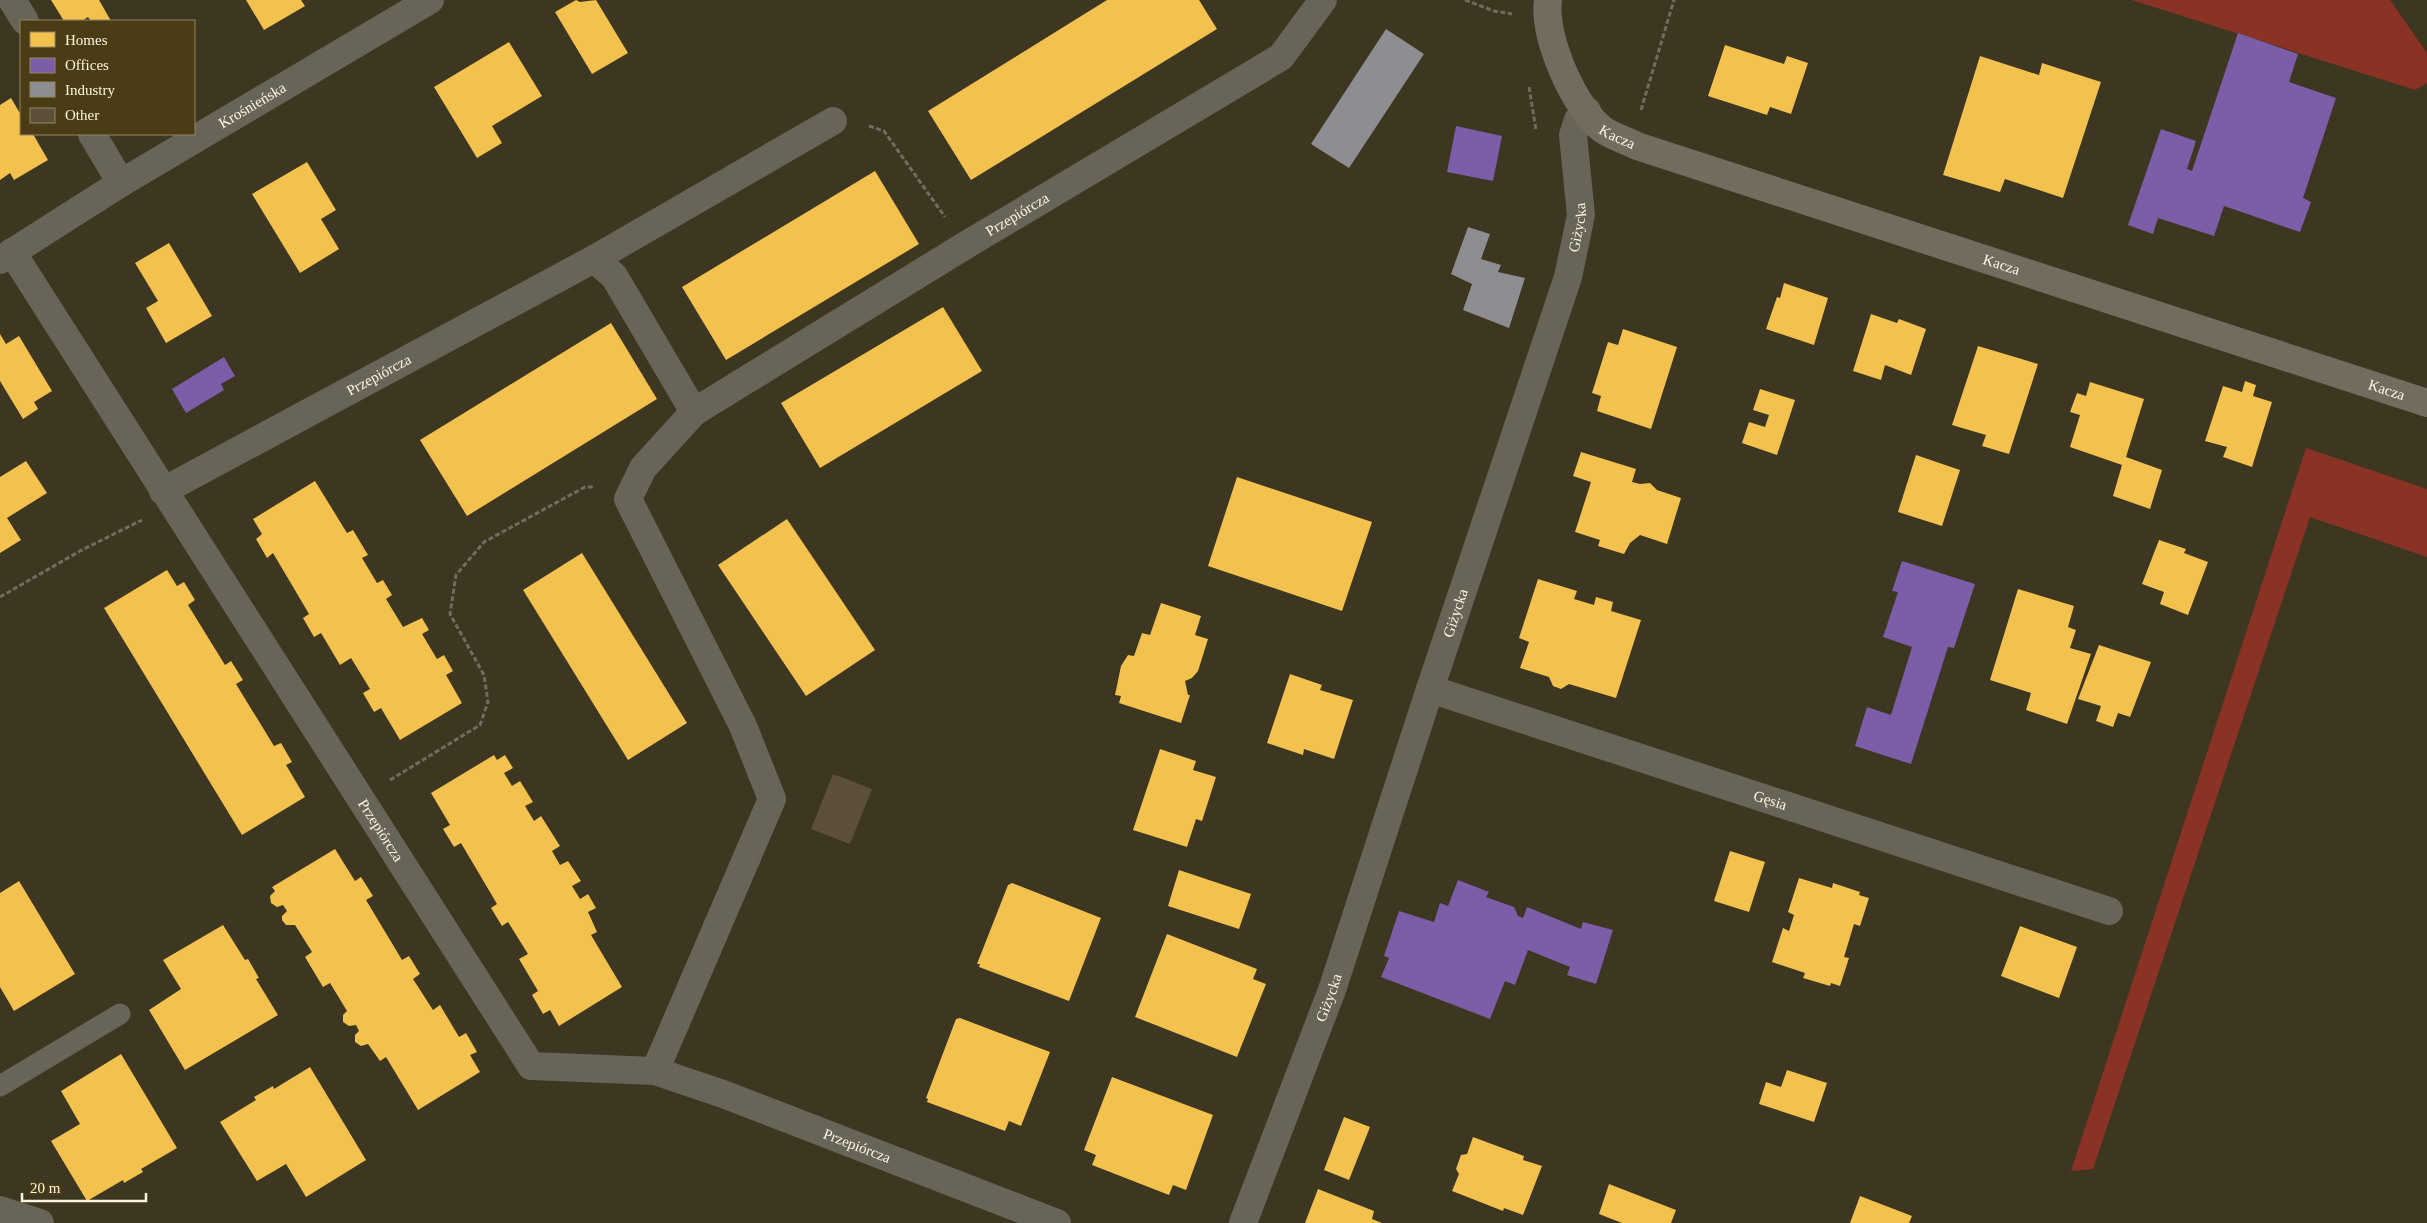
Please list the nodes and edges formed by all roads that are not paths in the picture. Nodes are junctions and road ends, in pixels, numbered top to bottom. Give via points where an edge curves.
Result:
1 (12, 0) edge
2 (430, 0) edge
3 (1323, 0) edge
4 (1548, 9) edge
5 (24, 20) edge
6 (1587, 111) junction
7 (833, 121) dead end
8 (93, 135) edge
9 (121, 183) junction
10 (6, 256) edge
11 (594, 259) junction
12 (2427, 403) edge
13 (694, 412) junction
14 (167, 498) junction
15 (1430, 689) junction
16 (2109, 911) dead end
17 (120, 1014) dead end
18 (655, 1071) junction
19 (0, 1086) edge
20 (0, 1210) edge
21 (40, 1223) edge
22 (1057, 1223) edge
23 (1243, 1223) edge

1 - 5 street
2 - 9 street, Krośnieńska
3 - 13 street, Przepiórcza via 1281,57
4 - 6 street via 1562,68
6 - 12 street, Kacza via 1602,129 1637,146
6 - 15 street, Giżycka via 1578,120 1573,135 1581,215 1568,277
7 - 11 street, Przepiórcza
8 - 9 street
9 - 10 street, Krośnieńska
10 - 14 street, Przepiórcza
11 - 13 street via 614,276
11 - 14 street, Przepiórcza
13 - 18 street, Przepiórcza via 643,468 628,499 743,726 772,799
14 - 18 street, Przepiórcza via 531,1066
15 - 16 street, Gęsia
15 - 23 street, Giżycka via 1332,990
17 - 19 lane
18 - 22 street, Przepiórcza via 723,1094
20 - 21 street

